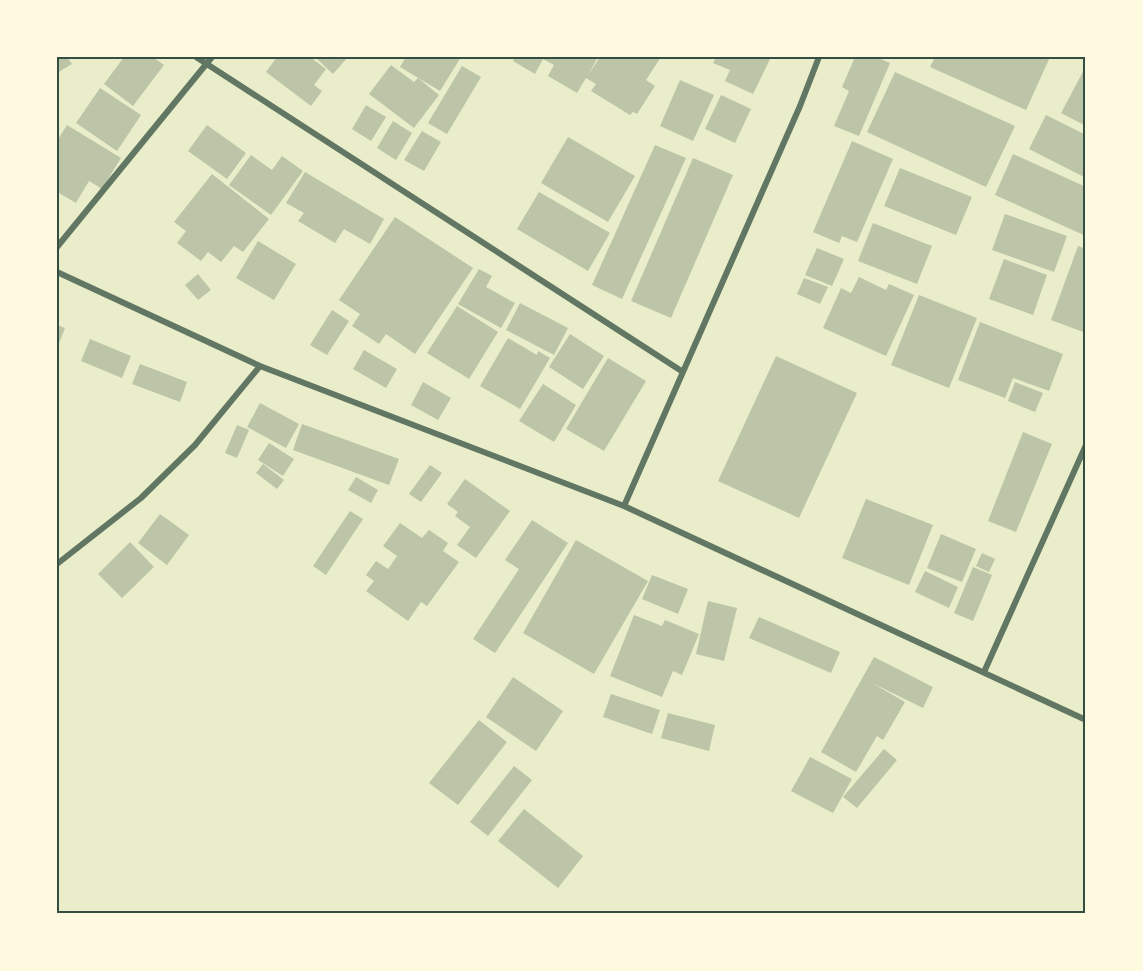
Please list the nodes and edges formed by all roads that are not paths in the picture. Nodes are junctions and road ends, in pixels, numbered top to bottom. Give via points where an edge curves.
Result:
1 (196, 57) edge
2 (212, 57) edge
3 (819, 57) edge
4 (206, 64) junction
5 (57, 247) edge
6 (57, 272) edge
7 (260, 366) junction
8 (683, 372) junction
9 (1086, 445) edge
10 (624, 506) junction
11 (57, 564) edge
12 (984, 672) junction
13 (1086, 720) edge

1 - 4 street
2 - 4 street
3 - 8 street
4 - 5 street
4 - 8 street
6 - 7 street
7 - 10 street
7 - 11 street via 180,460 141,498
8 - 10 street
9 - 12 street
10 - 12 street
12 - 13 street

